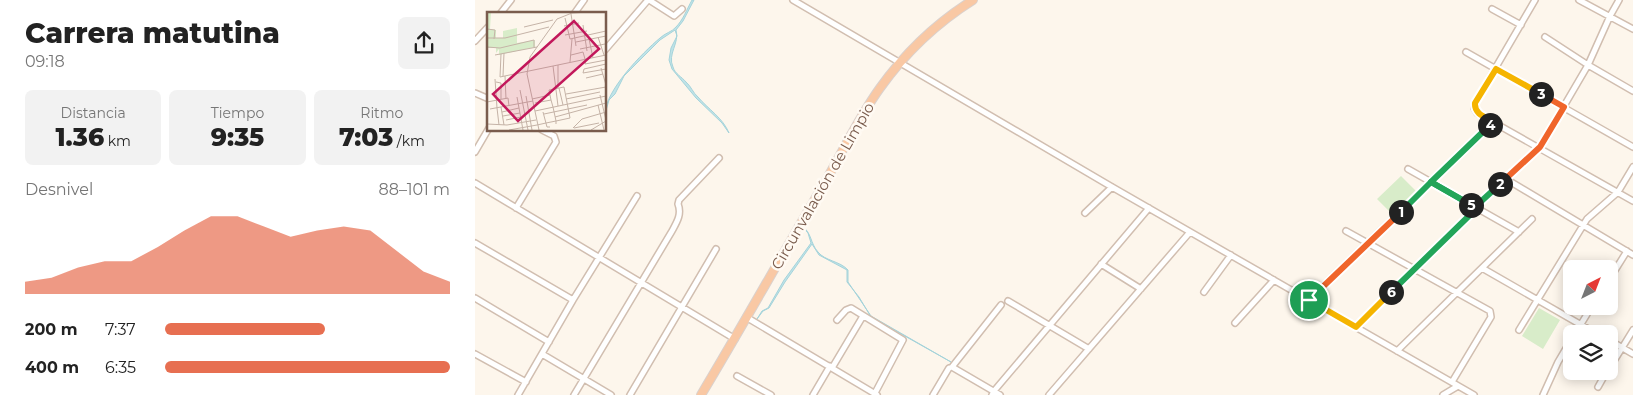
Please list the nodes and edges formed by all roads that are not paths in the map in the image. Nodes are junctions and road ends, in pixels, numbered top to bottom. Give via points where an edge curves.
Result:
1 (511, 0) edge
2 (584, 0) edge
3 (649, 0) edge
4 (793, 0) edge
5 (973, 0) edge
6 (1535, 0) edge
7 (1579, 0) edge
8 (1619, 0) edge
9 (682, 9) dead end
10 (1492, 9) dead end
11 (502, 12) edge
12 (575, 12) edge
13 (1609, 16) junction
14 (1521, 25) junction
15 (487, 28) edge
16 (1633, 29) edge
17 (1545, 37) dead end
18 (475, 41) edge
19 (606, 49) edge
20 (1466, 52) dead end
21 (900, 63) junction
22 (1588, 65) junction
23 (1496, 69) junction
24 (1633, 91) edge
25 (475, 93) edge
26 (487, 97) edge
27 (1564, 107) junction
28 (1494, 122) junction
29 (487, 131) edge
30 (544, 131) edge
31 (1539, 147) junction
32 (1633, 147) edge
33 (475, 152) edge
34 (719, 158) dead end
35 (1633, 167) edge
36 (1408, 169) dead end
37 (1505, 179) junction
38 (1431, 182) junction
39 (475, 183) edge
40 (1112, 187) junction
41 (1618, 192) junction
42 (637, 196) dead end
43 (1633, 201) edge
44 (516, 208) junction
45 (1149, 208) junction
46 (1476, 208) junction
47 (1085, 213) dead end
48 (1532, 219) dead end
49 (1583, 226) junction
50 (1346, 231) dead end
51 (1190, 232) junction
52 (1519, 232) junction
53 (475, 243) edge
54 (1368, 243) junction
55 (716, 249) dead end
56 (1627, 251) junction
57 (1633, 255) edge
58 (1231, 256) junction
59 (599, 257) junction
60 (1101, 264) junction
61 (1618, 266) edge
62 (1482, 268) junction
63 (1415, 269) junction
64 (1274, 280) junction
65 (641, 282) junction
66 (1141, 289) junction
67 (1204, 292) dead end
68 (1457, 292) junction
69 (475, 298) edge
70 (573, 300) junction
71 (1309, 300) junction
72 (1538, 300) junction
73 (1008, 301) dead end
74 (1001, 305) dead end
75 (681, 306) junction
76 (1586, 315) edge
77 (863, 316) junction
78 (746, 317) junction
79 (837, 320) dead end
80 (1235, 323) dead end
81 (1581, 324) joint
82 (1048, 325) junction
83 (1356, 327) junction
84 (1519, 330) dead end
85 (1633, 330) edge
86 (735, 339) junction
87 (549, 342) junction
88 (1618, 346) edge
89 (1621, 348) junction
90 (1089, 349) junction
91 (1397, 350) junction
92 (1618, 353) edge
93 (475, 354) edge
94 (542, 354) junction
95 (1563, 354) edge
96 (1633, 354) edge
97 (831, 367) junction
98 (951, 367) junction
99 (737, 376) dead end
100 (584, 379) junction
101 (1602, 380) edge
102 (526, 382) junction
103 (1452, 382) junction
104 (1458, 386) junction
105 (1598, 387) dead end
106 (993, 393) edge
107 (876, 394) edge
108 (518, 395) edge
109 (574, 395) edge
110 (611, 395) edge
111 (630, 395) edge
112 (701, 395) edge
113 (771, 395) edge
114 (813, 395) edge
115 (933, 395) edge
116 (1000, 395) edge
117 (1049, 395) edge
118 (1443, 395) edge
119 (1474, 395) edge
120 (1543, 395) edge

1 - 11 street
2 - 12 street
3 - 9 street via 675,16
3 - 19 street
4 - 21 street
5 - 21 highway, Circunvalación de Limpio via 923,39
6 - 14 street
7 - 13 street
8 - 13 street
10 - 14 street
13 - 16 street
13 - 22 street
14 - 23 street
15 - 18 street
17 - 22 street
20 - 23 street
21 - 40 street
21 - 78 highway, Circunvalación de Limpio via 861,117
22 - 24 street
22 - 27 street
23 - 27 street
23 - 28 street via 1474,108
25 - 26 street
27 - 31 street
27 - 32 street
28 - 31 street
28 - 38 street
29 - 33 street
30 - 44 street via 556,142
31 - 37 street
31 - 41 street
34 - 65 street via 679,200 680,215
35 - 41 street
36 - 38 street
37 - 46 street
37 - 49 street
38 - 46 street
38 - 54 street
39 - 44 street
40 - 45 street
40 - 47 street
41 - 43 street
41 - 49 street
42 - 59 street
44 - 59 street
45 - 51 street
45 - 60 street
46 - 52 street
46 - 63 street
48 - 52 street
49 - 56 street
49 - 72 street
50 - 54 street
51 - 58 street
51 - 66 street
52 - 62 street
53 - 70 street
54 - 63 street
54 - 71 street
55 - 75 street
56 - 57 street
56 - 61 street
58 - 64 street
58 - 67 street
59 - 65 street
59 - 70 street
60 - 66 street
60 - 82 street
62 - 68 street
62 - 72 street
63 - 68 street
63 - 83 street
64 - 71 street
64 - 80 street
65 - 75 street
65 - 100 street
66 - 90 street
68 - 91 street
68 - 103 street via 1491,314
69 - 87 street
70 - 87 street
71 - 83 street
72 - 81 street
72 - 84 street
73 - 82 street
74 - 98 street
75 - 86 street
75 - 111 street
76 - 81 street
77 - 79 street via 849,308
77 - 97 street
77 - 107 street via 903,340
78 - 86 highway, Circunvalación de Limpio
78 - 97 street
82 - 90 street
82 - 106 street
83 - 91 street
85 - 89 street
86 - 112 highway, Circunvalación de Limpio
87 - 94 street
88 - 89 street
89 - 92 street
89 - 96 street
90 - 117 street
91 - 103 street
93 - 102 street
94 - 100 street
94 - 102 street
95 - 120 street
97 - 107 street
97 - 114 street
98 - 106 street
98 - 115 street
99 - 113 street
100 - 109 street
100 - 110 street
101 - 105 street
102 - 108 street
103 - 104 street
104 - 118 street
104 - 119 street
106 - 116 street

